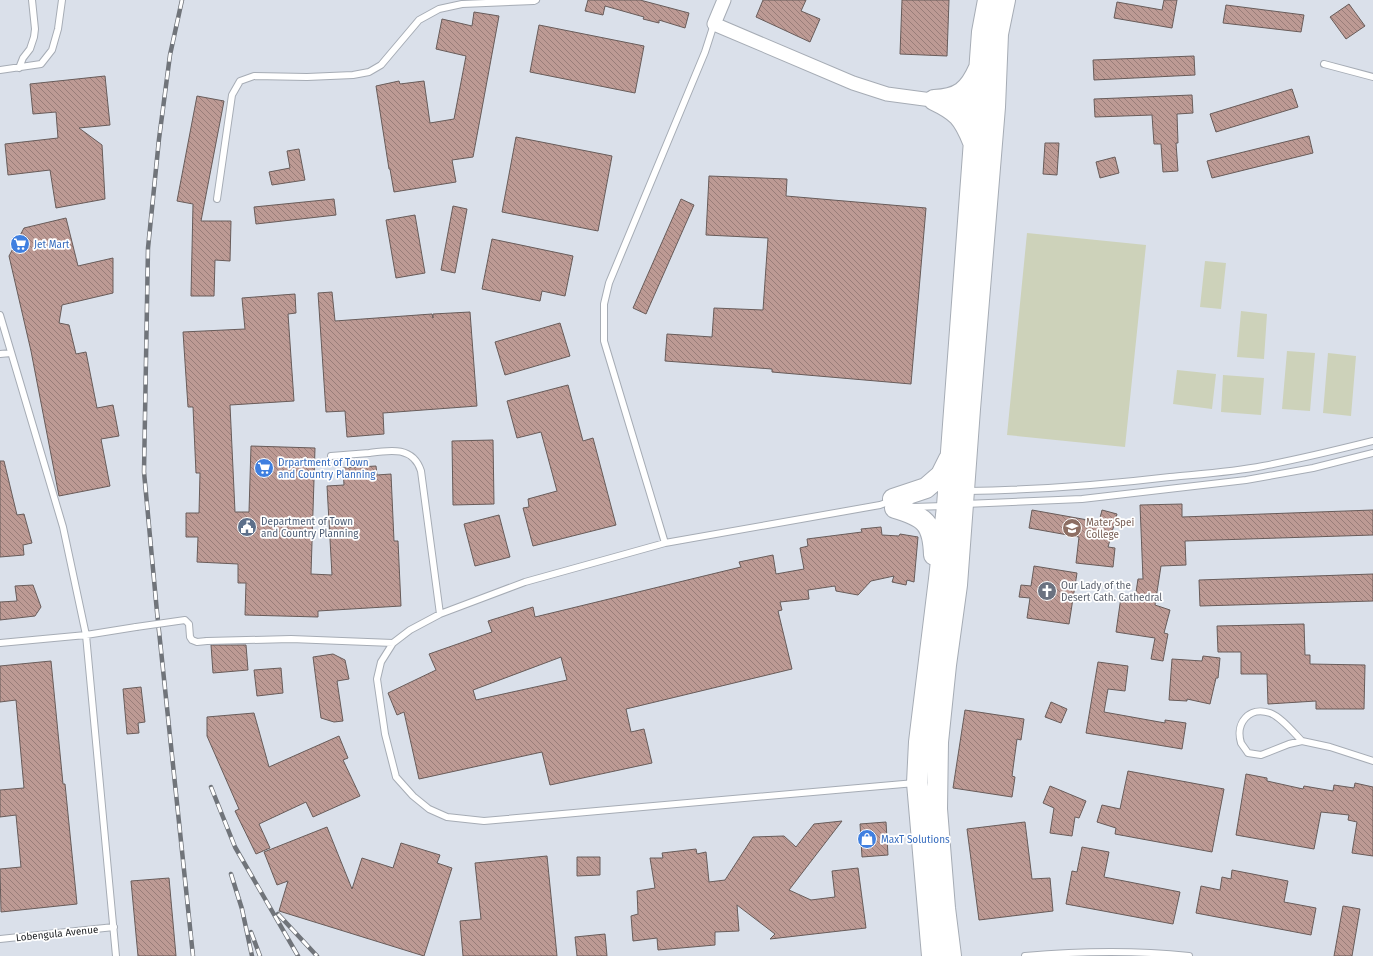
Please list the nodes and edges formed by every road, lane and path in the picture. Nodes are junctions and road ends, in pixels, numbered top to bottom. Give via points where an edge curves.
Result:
1 (32, 0) edge
2 (62, 0) edge
3 (536, 0) edge
4 (724, 0) edge
5 (988, 0) edge
6 (1005, 0) edge
7 (714, 24) junction
8 (1324, 64) dead end
9 (19, 68) junction
10 (980, 68) junction
11 (0, 70) edge
12 (1373, 76) edge
13 (934, 100) junction
14 (986, 107) junction
15 (973, 144) junction
16 (217, 199) dead end
17 (0, 315) edge
18 (11, 353) junction
19 (0, 354) edge
20 (1373, 441) edge
21 (1373, 453) edge
22 (331, 456) dead end
23 (950, 458) junction
24 (924, 496) dead end
25 (954, 498) junction
26 (889, 504) junction
27 (665, 543) junction
28 (945, 582) junction
29 (440, 614) junction
30 (86, 635) junction
31 (0, 643) edge
32 (393, 643) junction
33 (1302, 741) junction
34 (1373, 762) edge
35 (927, 782) junction
36 (114, 927) junction
37 (0, 939) edge
38 (116, 956) edge
39 (932, 956) edge
40 (951, 956) edge
41 (1025, 956) edge
42 (1189, 956) edge

1 - 9 lane via 34,37
2 - 9 lane via 52,50 41,64
3 - 16 lane via 462,4 439,9 419,20 381,65 368,72 346,76 254,76 240,81 232,95
4 - 7 street
5 - 10 main road via 982,32
6 - 14 main road
7 - 13 street via 853,83 887,94
7 - 27 lane via 609,283 604,304 604,340
8 - 12 lane
9 - 11 lane
10 - 13 main road via 972,83 964,90 947,99
10 - 14 main road
13 - 14 street
13 - 15 main road via 963,120
14 - 15 main road
14 - 25 main road via 970,409
15 - 23 main road
17 - 18 lane
18 - 19 lane
18 - 30 lane via 63,527
20 - 25 lane via 1304,458 1224,472
21 - 25 lane via 1313,468 1246,480 1082,499
22 - 29 lane via 392,450 405,453 418,463
23 - 25 main road
23 - 26 main road via 941,474 926,488
24 - 26 lane
25 - 26 lane
25 - 28 main road
26 - 27 lane
26 - 28 main road via 918,516 931,529 935,565
27 - 29 lane via 525,582
28 - 35 main road via 919,742
29 - 32 lane via 410,630
30 - 31 lane
30 - 32 lane, bridge via 185,620 190,624 190,637 197,642 291,639
30 - 36 lane
32 - 35 lane via 381,662 377,679 385,734 396,777 429,809 447,817 484,821
33 - 33 lane via 1261,755 1248,753 1242,744 1241,724 1247,716 1258,711 1270,713 1280,718
33 - 34 lane via 1330,747
35 - 39 main road
35 - 40 main road via 937,817
36 - 37 lane, Lobengula Avenue
36 - 38 lane
41 - 42 lane via 1087,951 1155,952

